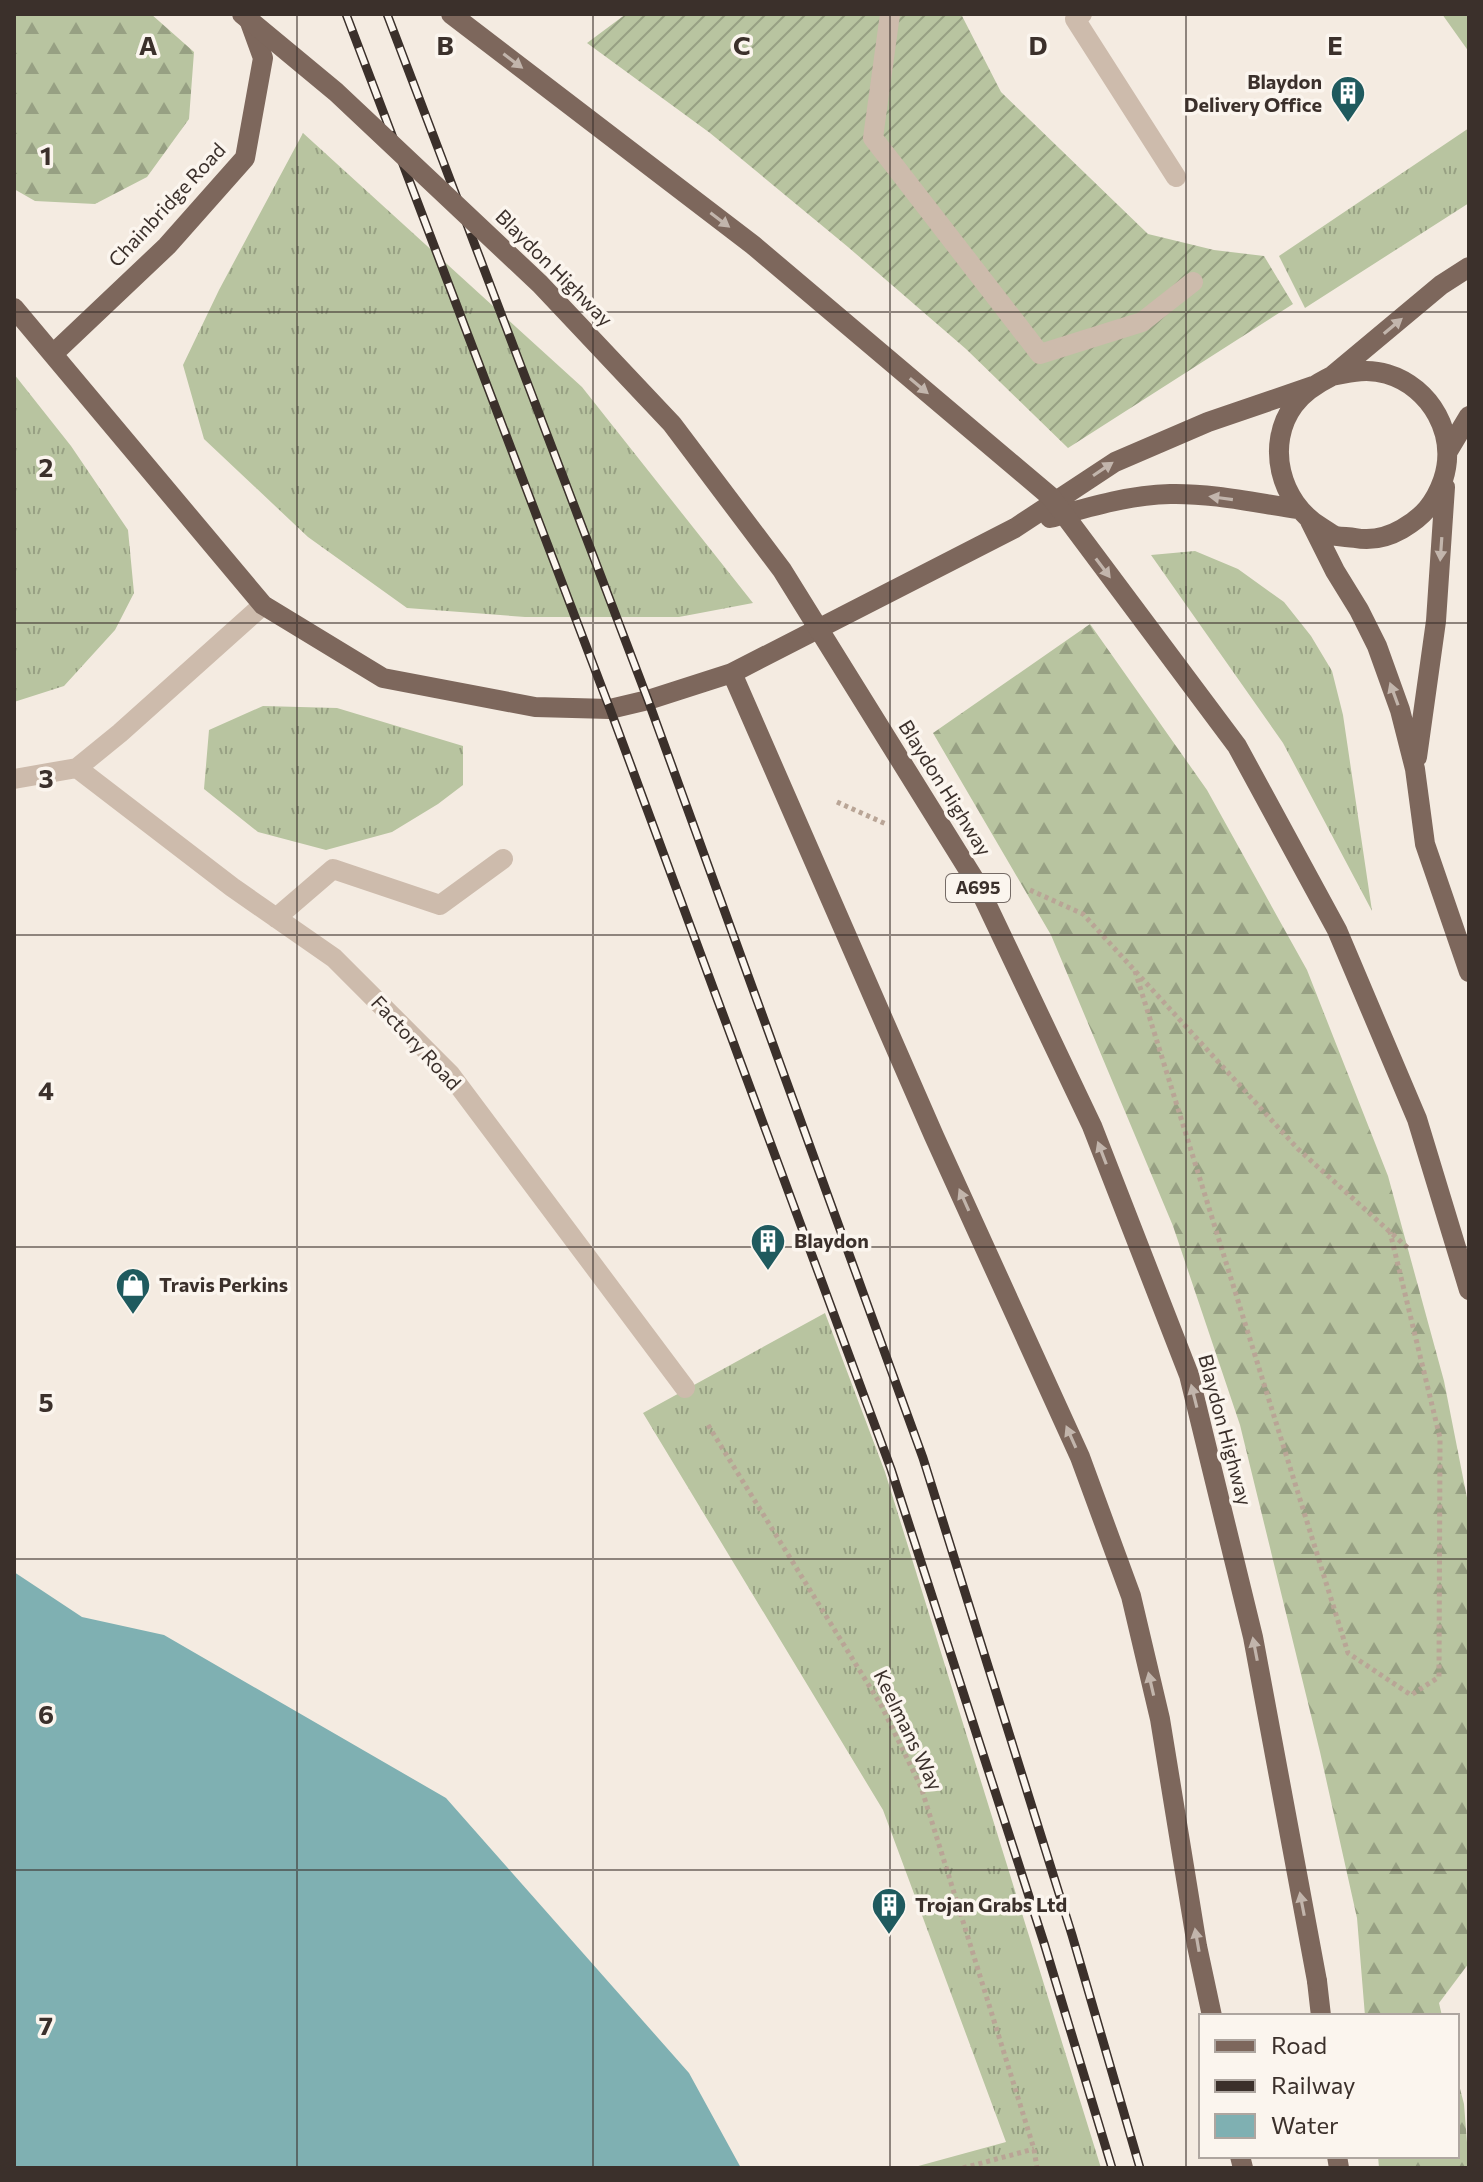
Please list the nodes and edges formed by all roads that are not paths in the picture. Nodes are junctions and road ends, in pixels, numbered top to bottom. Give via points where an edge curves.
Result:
1 (245, 14) edge
2 (451, 14) edge
3 (890, 14) edge
4 (1082, 14) edge
5 (1176, 177) dead end
6 (1469, 267) edge
7 (1193, 282) dead end
8 (14, 308) edge
9 (53, 354) junction
10 (1332, 376) junction
11 (1313, 386) junction
12 (1469, 416) edge
13 (1447, 461) junction
14 (1304, 515) junction
15 (1015, 528) junction
16 (263, 605) junction
17 (732, 673) junction
18 (77, 768) junction
19 (1415, 769) junction
20 (14, 779) edge
21 (503, 859) dead end
22 (276, 918) junction
23 (1469, 972) edge
24 (1469, 1290) edge
25 (685, 1388) road end
26 (1212, 2014) edge
27 (1321, 2014) edge

1 - 9 main road, Chainbridge Road via 263,58 245,158 167,246
27 -> 1 main road, Blaydon Highway / A695, bridge via 1253,1637 1189,1375 1092,1126 976,882 782,570 672,424 540,284
2 -> 24 main road, bridge via 753,245 1051,497 1237,746 1337,930 1417,1119
3 - 7 street via 873,138 1040,354 1142,322
4 - 5 street via 1075,19
10 -> 6 main road
8 - 9 main road
9 - 16 main road
10 - 11 main road
10 - 13 main road via 1358,370 1410,383 1429,401 1442,425
11 - 14 main road via 1294,406 1282,431 1278,458 1284,485
15 -> 11 main road via 1115,462 1208,422
12 - 13 main road
13 - 14 main road via 1436,500 1416,521 1391,535 1363,540 1335,535
13 -> 19 main road via 1436,621
14 -> 15 main road via 1172,494 1076,510
19 -> 14 main road via 1377,646
15 - 17 main road
16 - 17 main road via 383,678 535,707 610,709
16 - 18 street
26 -> 17 main road via 1160,1719 1131,1596 1080,1457
18 - 20 street
18 - 22 street, Factory Road
19 - 23 main road via 1425,844
21 - 22 street via 440,905 333,869
22 - 25 street, Factory Road via 334,958 450,1074

